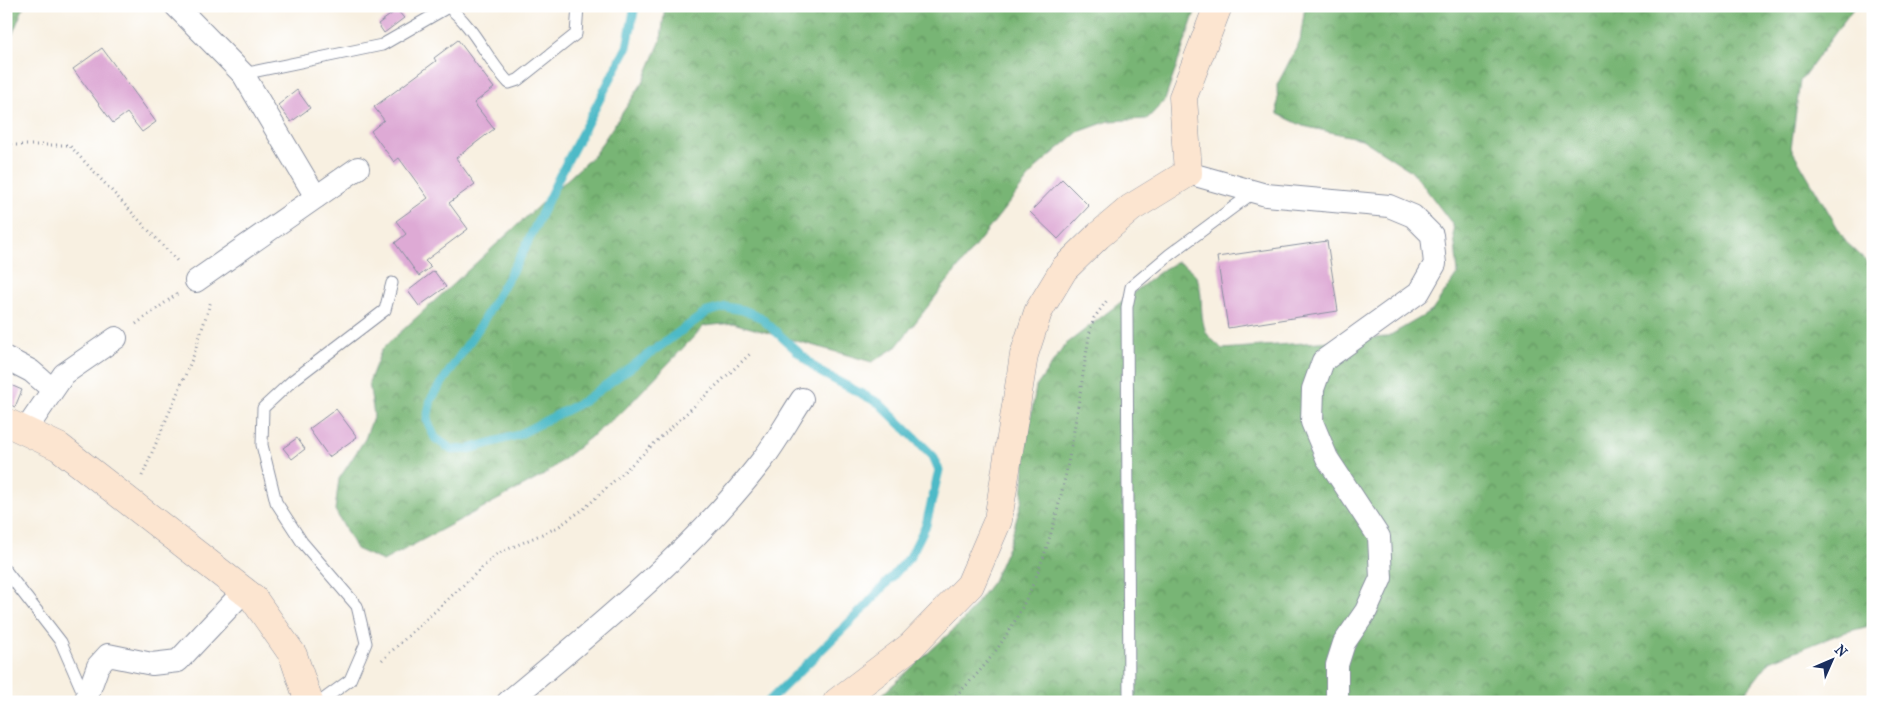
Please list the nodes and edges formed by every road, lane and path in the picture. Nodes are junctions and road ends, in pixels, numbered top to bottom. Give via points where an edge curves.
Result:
1 (176, 6) edge
2 (578, 6) edge
3 (1218, 6) edge
4 (243, 74) junction
5 (6, 145) edge
6 (358, 168) dead end
7 (1188, 173) junction
8 (1254, 192) junction
9 (316, 197) junction
10 (196, 281) junction
11 (392, 282) dead end
12 (1131, 286) junction
13 (116, 338) joint
14 (750, 354) dead end
15 (6, 358) edge
16 (52, 389) junction
17 (802, 400) dead end
18 (15, 427) edge
19 (130, 502) junction
20 (6, 571) edge
21 (244, 591) junction
22 (350, 680) junction
23 (85, 700) edge
24 (310, 702) edge
25 (320, 702) edge
26 (508, 702) edge
27 (837, 702) edge
28 (948, 702) edge
29 (1129, 702) edge
30 (1337, 702) edge

1 - 4 street
2 - 4 lane via 576,34 518,80 509,83 459,15 448,7 382,45
3 - 7 street via 1183,97
4 - 9 street
5 - 10 path via 69,145
6 - 9 street
7 - 8 street
7 - 27 street via 1131,208 1064,269 1038,312 1024,355 998,520 970,585 911,646
8 - 12 lane
8 - 30 street via 1389,206 1412,216 1432,235 1435,264 1419,292 1322,361 1313,389 1312,422 1327,458 1379,537 1381,578 1366,611 1344,643 1337,665
9 - 10 street
10 - 13 path
10 - 19 path via 212,297 193,357
11 - 22 lane via 385,310 292,381 264,408 262,445 276,502 302,542 357,606 366,644
12 - 28 path via 1110,296 1094,318 1056,519 1035,582 1006,639 982,670
12 - 29 lane via 1128,307
13 - 16 street via 64,374
14 - 22 path via 585,508 558,527 497,554 372,669
15 - 16 street via 30,371
16 - 18 street
17 - 26 street via 761,462 712,519 649,581
18 - 19 street via 59,447
19 - 21 street
20 - 23 lane via 61,642
21 - 23 street via 178,661 152,664 108,656 98,666
21 - 24 street via 253,598 294,655
22 - 25 lane

